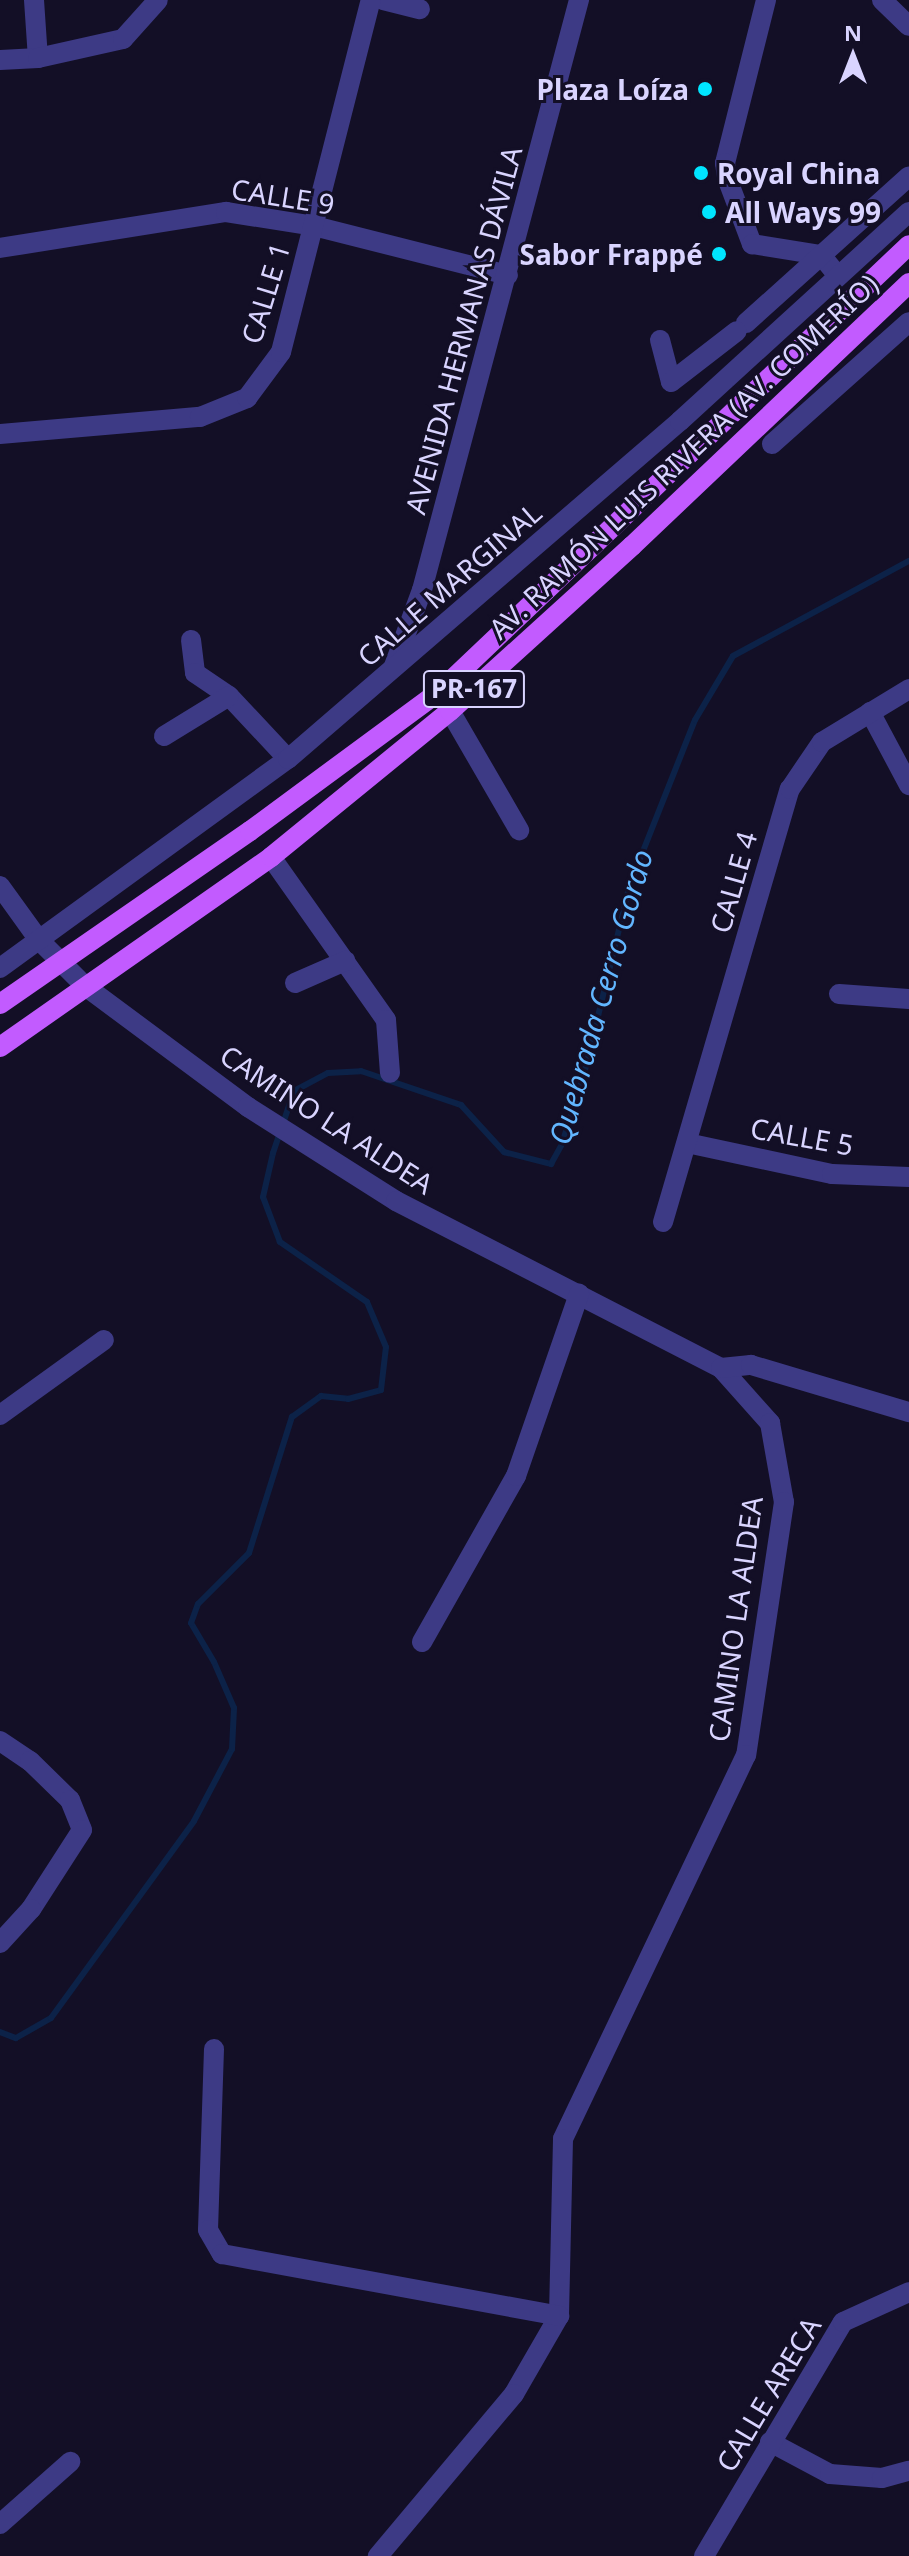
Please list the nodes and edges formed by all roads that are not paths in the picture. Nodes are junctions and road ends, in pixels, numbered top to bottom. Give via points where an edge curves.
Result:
1 (34, 0) edge
2 (158, 0) edge
3 (371, 0) edge
4 (383, 0) edge
5 (579, 0) edge
6 (766, 0) edge
7 (420, 9) dead end
8 (38, 58) junction
9 (0, 60) edge
10 (909, 176) edge
11 (909, 212) edge
12 (314, 226) junction
13 (909, 245) edge
14 (0, 248) edge
15 (821, 255) junction
16 (508, 275) junction
17 (838, 276) junction
18 (909, 283) edge
19 (909, 322) edge
20 (660, 340) dead end
21 (696, 362) junction
22 (718, 386) junction
23 (0, 434) edge
24 (772, 444) dead end
25 (191, 640) dead end
26 (392, 671) junction
27 (909, 689) edge
28 (229, 696) junction
29 (450, 711) junction
30 (870, 712) junction
31 (164, 736) dead end
32 (288, 759) junction
33 (909, 785) edge
34 (519, 830) dead end
35 (271, 857) junction
36 (0, 886) edge
37 (39, 940) junction
38 (60, 960) junction
39 (345, 961) junction
40 (0, 968) edge
41 (295, 983) dead end
42 (85, 986) junction
43 (839, 994) dead end
44 (909, 999) edge
45 (0, 1004) edge
46 (0, 1047) edge
47 (390, 1073) dead end
48 (687, 1143) junction
49 (909, 1177) edge
50 (663, 1222) dead end
51 (579, 1294) junction
52 (104, 1340) dead end
53 (721, 1368) junction
54 (909, 1412) edge
55 (0, 1415) edge
56 (422, 1642) dead end
57 (0, 1741) edge
58 (0, 1943) edge
59 (214, 2049) dead end
60 (909, 2292) edge
61 (559, 2316) junction
62 (770, 2442) junction
63 (70, 2462) dead end
64 (909, 2471) edge
65 (0, 2524) edge
66 (378, 2556) edge
67 (704, 2556) edge

1 - 8 street
2 - 8 street via 123,39
3 - 12 street, CALLE 1
4 - 7 street
5 - 16 street, AVENIDA HERMANAS DÁVILA
6 - 15 street via 725,163 727,178 752,244
8 - 9 street
10 - 15 street
11 - 17 street, CALLE MARGINAL
12 - 14 street, CALLE 9 via 226,212
12 - 16 street, CALLE 9
12 - 23 street, CALLE 1 via 281,352 247,398 200,417
13 - 38 main road, AV. RAMÓN LUIS RIVERA (AV. COMERÍO) / PR-167 via 440,691 250,831
15 - 17 street
15 - 21 street
16 - 26 street, AVENIDA HERMANAS DÁVILA via 422,590
17 - 22 street, CALLE MARGINAL
18 - 29 main road, AV. RAMÓN LUIS RIVERA (AV. COMERÍO) / PR-167
19 - 24 street
20 - 21 street via 671,382
21 - 22 street
22 - 26 street, CALLE MARGINAL
25 - 28 street via 195,673
26 - 32 street, CALLE MARGINAL
27 - 30 street, CALLE 4
28 - 31 street
28 - 32 street
29 - 34 street
29 - 35 main road, AV. RAMÓN LUIS RIVERA (AV. COMERÍO) / PR-167
30 - 33 street
30 - 48 street, CALLE 4 via 822,742 790,789
32 - 37 street, CALLE MARGINAL
35 - 39 street
35 - 42 main road, AV. RAMÓN LUIS RIVERA (AV. COMERÍO) / PR-167
36 - 37 street, CAMINO LA ALDEA
37 - 38 street, CAMINO LA ALDEA
37 - 40 street, CALLE MARGINAL
38 - 42 street, CAMINO LA ALDEA
38 - 45 main road, AV. RAMÓN LUIS RIVERA (AV. COMERÍO) / PR-167
39 - 41 street
39 - 47 street via 386,1020
42 - 46 main road, AV. RAMÓN LUIS RIVERA (AV. COMERÍO) / PR-167
42 - 51 street, CAMINO LA ALDEA via 248,1107 396,1201
43 - 44 street
48 - 49 street, CALLE 5 via 832,1174
48 - 50 street, CALLE 4
51 - 53 street, CAMINO LA ALDEA
51 - 56 street via 516,1476
52 - 55 street
53 - 54 street via 751,1365
53 - 61 street, CAMINO LA ALDEA via 770,1423 784,1502 746,1755 563,2139
57 - 58 street via 30,1761 70,1800 82,1830 31,1909
59 - 61 street via 208,2230 222,2254
60 - 62 street, CALLE ARECA via 843,2322
61 - 66 street, CAMINO LA ALDEA via 514,2394
62 - 64 street via 830,2474 882,2478
62 - 67 street, CALLE ARECA
63 - 65 street

